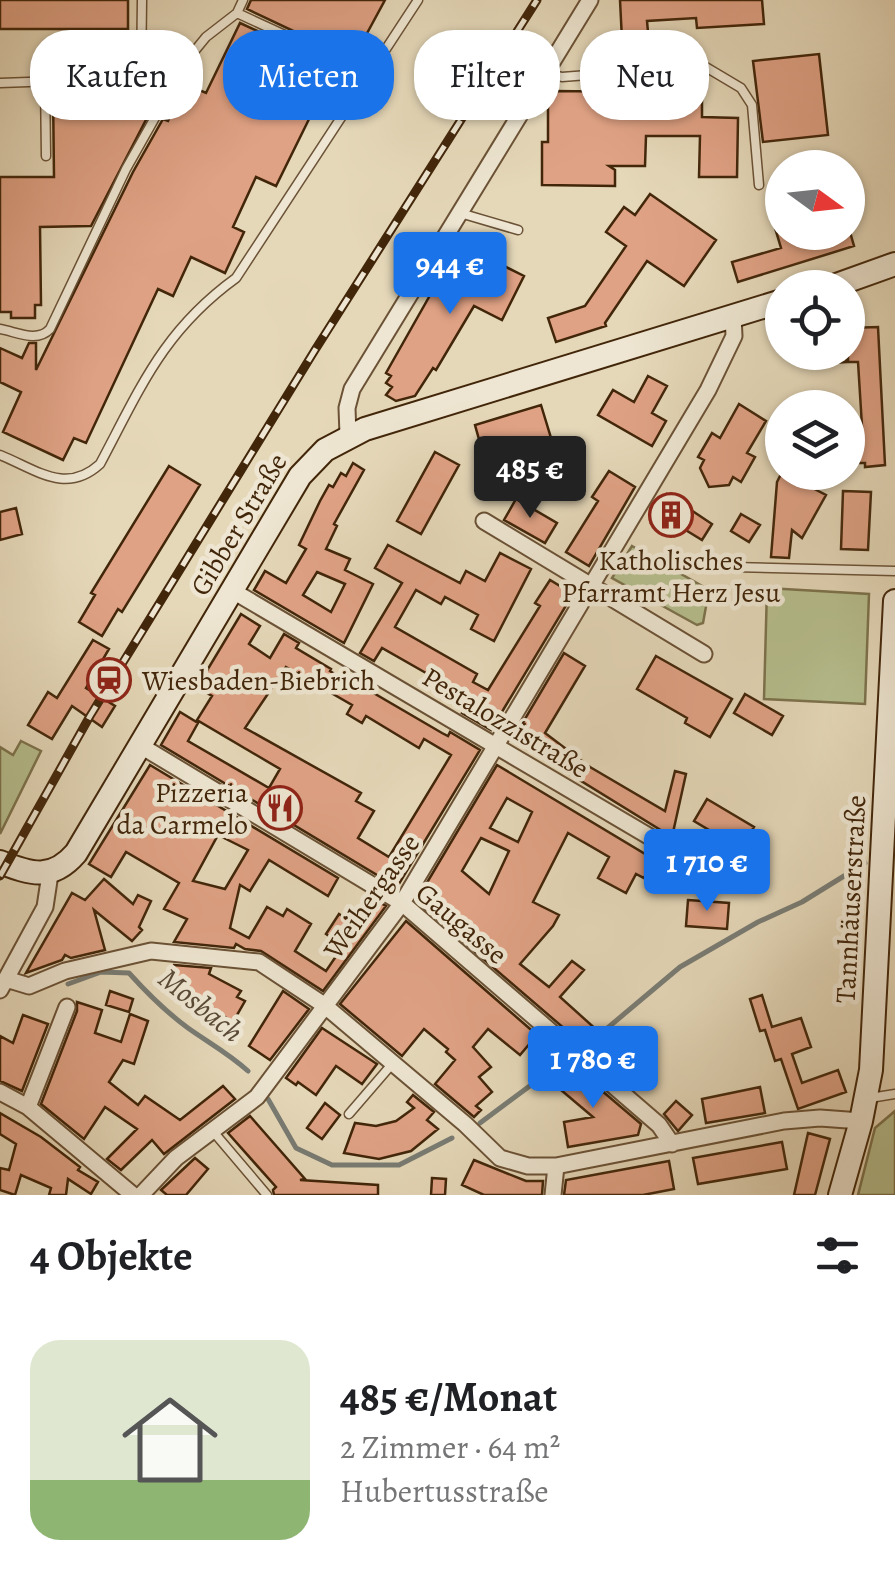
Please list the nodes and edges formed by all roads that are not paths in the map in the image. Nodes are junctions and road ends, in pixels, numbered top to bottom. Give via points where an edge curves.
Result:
1 (142, 0) edge
2 (243, 0) edge
3 (418, 0) edge
4 (590, 0) edge
5 (237, 13) junction
6 (142, 30) edge
7 (274, 30) edge
8 (394, 37) edge
9 (203, 41) edge
10 (560, 52) edge
11 (560, 77) edge
12 (30, 82) edge
13 (0, 83) edge
14 (46, 120) edge
15 (154, 120) edge
16 (340, 120) edge
17 (518, 120) edge
18 (46, 156) dead end
19 (759, 184) dead end
20 (460, 213) junction
21 (518, 230) dead end
22 (895, 267) edge
23 (865, 277) edge
24 (765, 306) edge
25 (733, 316) junction
26 (0, 329) edge
27 (348, 435) junction
28 (1, 454) edge
29 (484, 521) dead end
30 (733, 567) dead end
31 (895, 571) edge
32 (590, 583) junction
33 (233, 591) junction
34 (895, 601) edge
35 (704, 654) dead end
36 (497, 745) junction
37 (142, 746) junction
38 (890, 770) edge
39 (0, 862) edge
40 (701, 867) dead end
41 (50, 874) junction
42 (402, 902) junction
43 (3, 985) edge
44 (324, 1005) junction
45 (67, 1007) dead end
46 (393, 1064) junction
47 (0, 1092) edge
48 (895, 1094) edge
49 (28, 1107) junction
50 (863, 1110) junction
51 (349, 1114) dead end
52 (211, 1129) junction
53 (672, 1144) junction
54 (556, 1166) junction
55 (133, 1195) edge
56 (141, 1195) edge
57 (267, 1195) edge
58 (554, 1195) edge
59 (840, 1195) edge

1 - 6 lane
2 - 5 lane
3 - 8 lane
4 - 10 street
5 - 7 lane
5 - 9 lane
11 - 19 lane via 704,66 742,88 752,105
12 - 13 lane
14 - 18 lane
15 - 26 lane via 50,329 36,337
16 - 28 lane via 236,278 201,303 159,352 100,464 85,478 65,482
17 - 20 street
20 - 21 lane
20 - 27 street via 352,389
22 - 23 street
24 - 25 street
25 - 27 street
25 - 32 street, Weihergasse via 731,344 708,390
27 - 33 street, Gibber Straße via 313,459
29 - 32 street
30 - 31 lane
32 - 35 street
32 - 36 street, Weihergasse
33 - 36 street, Pestalozzistraße
33 - 37 street, Gibber Straße
34 - 38 street, Tannhäuserstraße
36 - 40 street, Pestalozzistraße
36 - 42 street, Weihergasse
37 - 41 street, Gibber Straße via 76,853
37 - 42 street, Gaugasse
38 - 50 street, Tannhäuserstraße
39 - 41 street
41 - 43 street via 45,908
42 - 44 street, Weihergasse
42 - 53 street, Gaugasse via 659,1125
43 - 44 street via 30,986 64,971 152,951 259,962
44 - 46 street
44 - 52 street, Weihergasse via 256,1097
45 - 49 street
46 - 51 lane
46 - 54 street via 500,1158
47 - 49 street
48 - 50 lane
49 - 55 street
50 - 53 street
50 - 59 street, Tannhäuserstraße
52 - 56 street, Weihergasse
52 - 57 lane
53 - 54 street
54 - 58 street

